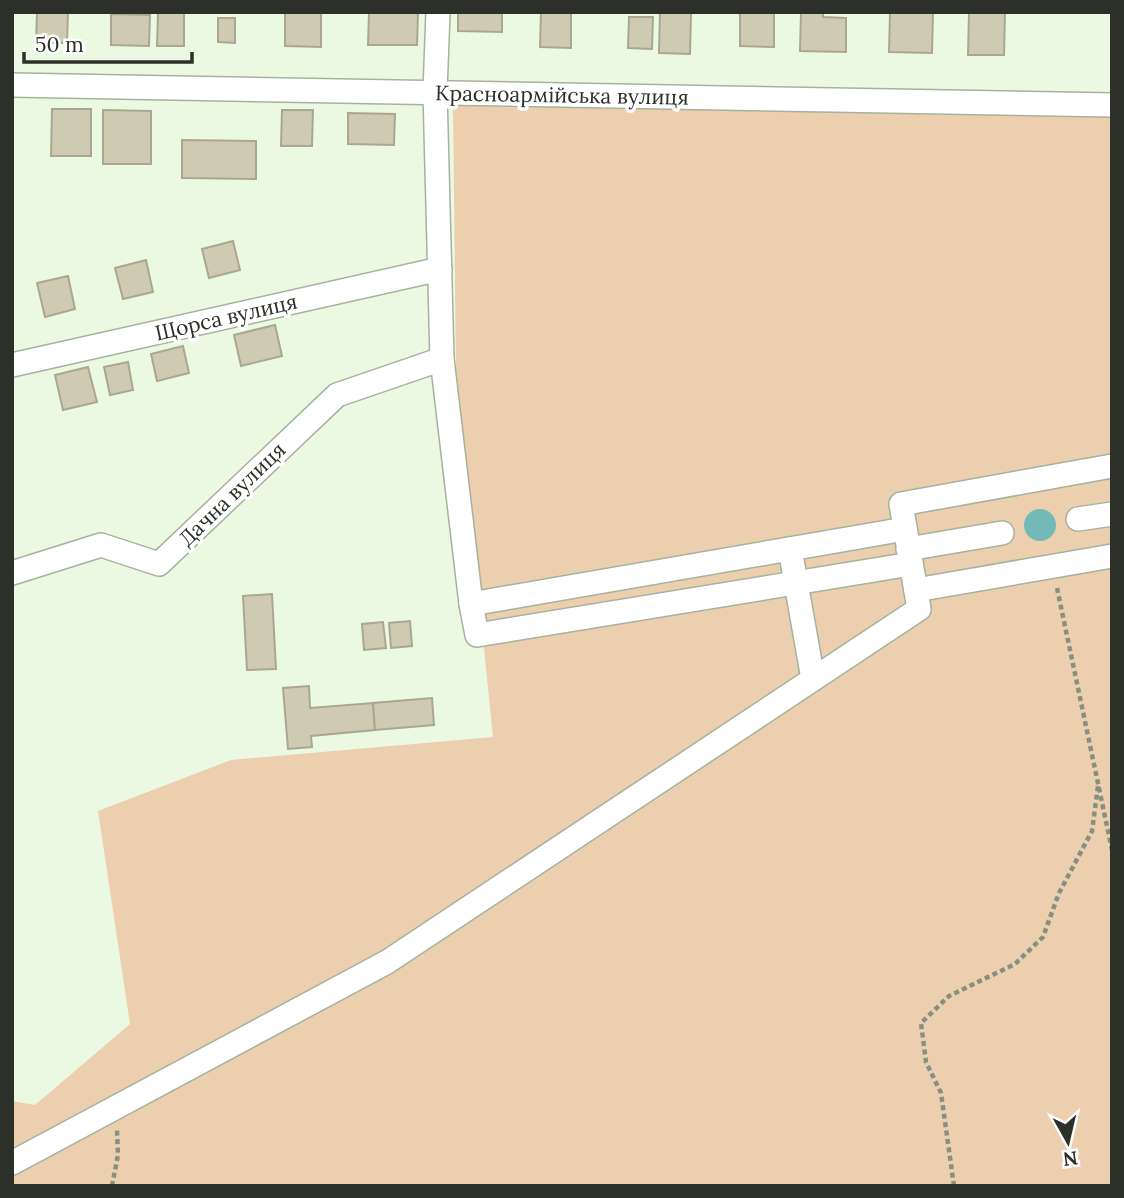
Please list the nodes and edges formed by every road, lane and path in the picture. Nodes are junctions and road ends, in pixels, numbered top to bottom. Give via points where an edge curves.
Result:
1 (438, 12) edge
2 (12, 85) edge
3 (435, 92) junction
4 (1112, 105) edge
5 (440, 270) junction
6 (442, 359) junction
7 (12, 365) edge
8 (1112, 466) edge
9 (1112, 514) edge
10 (1078, 519) dead end
11 (1002, 533) dead end
12 (908, 547) junction
13 (790, 549) junction
14 (1112, 556) edge
15 (1053, 566) junction
16 (12, 573) edge
17 (796, 583) junction
18 (916, 590) junction
19 (471, 604) junction
20 (813, 679) junction
21 (1098, 786) junction
22 (1112, 850) edge
23 (116, 1108) junction
24 (12, 1163) edge
25 (112, 1186) edge
26 (954, 1186) edge

1 - 3 street
2 - 3 street, Красноармійська вулиця
3 - 4 street, Красноармійська вулиця
3 - 5 street
5 - 6 street
5 - 7 street, Щорса вулиця
6 - 16 street, Дачна вулиця via 337,395 159,564 101,545
6 - 19 street
8 - 12 street via 901,504
9 - 10 street
11 - 12 street
12 - 13 street
12 - 17 street
12 - 18 street
13 - 17 street
13 - 19 street
14 - 15 street
15 - 18 street
15 - 21 path
17 - 19 street via 477,635
17 - 20 street
18 - 20 street via 919,610
20 - 23 street via 387,962
21 - 22 path
21 - 26 path via 1092,831 1059,893 1043,937 1015,964 949,996 920,1023 926,1062 941,1093
23 - 24 street
23 - 25 path via 118,1155

